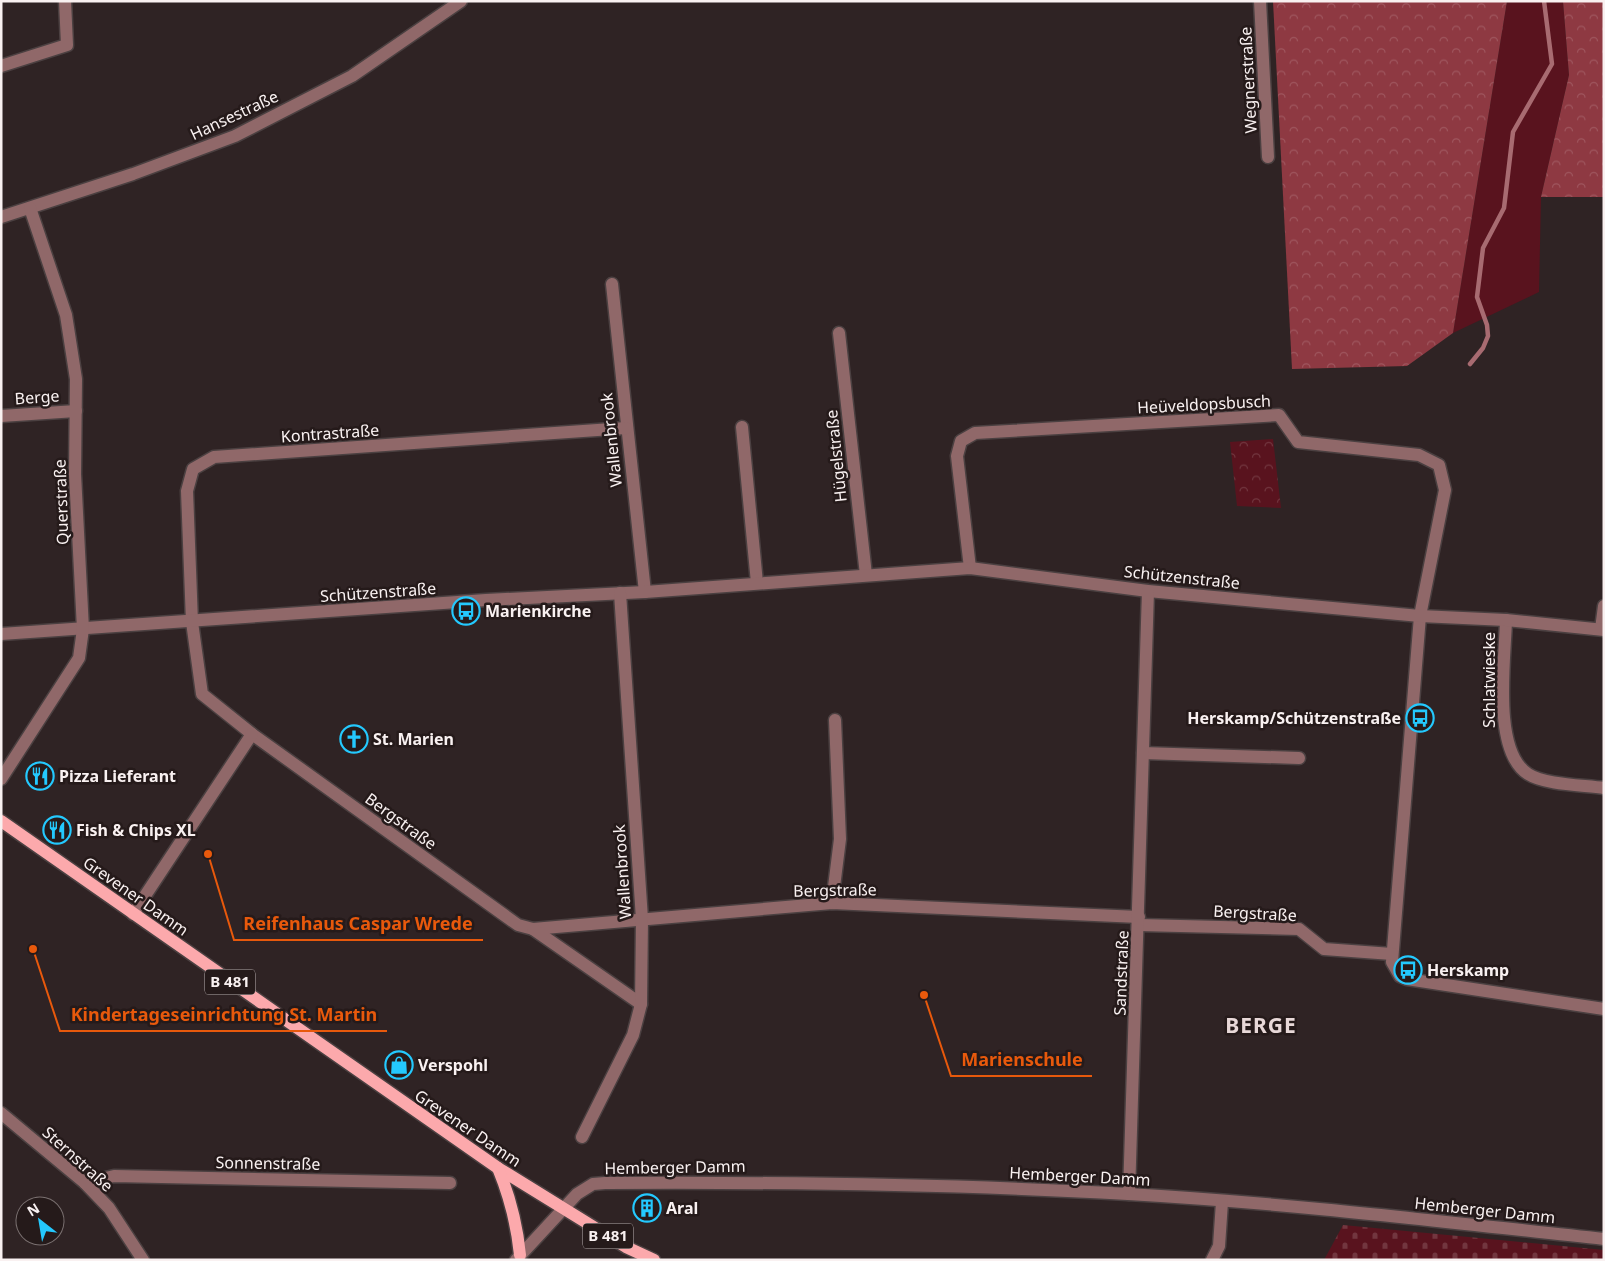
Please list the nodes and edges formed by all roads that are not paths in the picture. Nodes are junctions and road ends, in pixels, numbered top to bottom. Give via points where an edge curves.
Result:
1 (65, 1) edge
2 (461, 1) edge
3 (1260, 1) edge
4 (1, 66) edge
5 (1268, 157) dead end
6 (30, 208) junction
7 (1, 217) edge
8 (612, 284) dead end
9 (838, 333) dead end
10 (76, 411) junction
11 (1, 416) edge
12 (742, 427) dead end
13 (626, 428) junction
14 (970, 568) junction
15 (866, 575) junction
16 (758, 583) junction
17 (1148, 591) junction
18 (645, 592) junction
19 (620, 593) junction
20 (1604, 606) edge
21 (1420, 616) junction
22 (1506, 620) junction
23 (192, 622) junction
24 (83, 629) junction
25 (1602, 629) edge
26 (1, 634) edge
27 (836, 720) dead end
28 (252, 734) junction
29 (1143, 754) junction
30 (1299, 758) dead end
31 (1, 779) edge
32 (1604, 788) edge
33 (1, 821) edge
34 (832, 903) junction
35 (133, 914) junction
36 (642, 919) junction
37 (1139, 921) junction
38 (533, 929) junction
39 (1392, 954) junction
40 (641, 1004) junction
41 (1604, 1009) edge
42 (1, 1113) edge
43 (582, 1137) dead end
44 (498, 1168) junction
45 (85, 1183) junction
46 (450, 1183) dead end
47 (1129, 1194) junction
48 (1222, 1202) junction
49 (564, 1210) junction
50 (1604, 1239) edge
51 (518, 1258) edge
52 (143, 1260) edge
53 (654, 1260) edge
54 (1212, 1260) edge

1 - 4 street via 68,45
2 - 6 street, Hansestraße via 352,76 235,136
3 - 5 street, Wegnerstraße
6 - 7 street, Hansestraße
6 - 10 street, Querstraße via 66,315 76,379
8 - 13 street, Wallenbrook
9 - 15 street, Hügelstraße
10 - 11 street, Berge
10 - 24 street, Querstraße via 75,474
12 - 16 street
13 - 18 street, Wallenbrook
13 - 23 street, Kontrastraße via 214,457 193,469 187,491
14 - 15 street, Schützenstraße
14 - 17 street, Schützenstraße
14 - 21 street, Heüveldopsbusch via 957,456 961,441 975,433 1278,415 1298,442 1419,455 1439,465 1444,490
15 - 16 street, Schützenstraße
16 - 18 street, Schützenstraße
17 - 21 street, Schützenstraße
17 - 29 street, Sandstraße
18 - 19 street, Schützenstraße
19 - 23 street, Schützenstraße
19 - 36 street, Wallenbrook
20 - 25 street
21 - 22 street, Schützenstraße
21 - 39 street
22 - 25 street, Schützenstraße
22 - 32 street, Schlatwieske via 1503,720 1514,761 1529,775
23 - 24 street, Schützenstraße
23 - 28 street, Bergstraße via 202,694
24 - 26 street, Schützenstraße
24 - 31 street, Querstraße via 79,658
27 - 34 street via 840,839
28 - 35 street
28 - 38 street, Bergstraße via 518,925
29 - 30 street
29 - 37 street, Sandstraße
33 - 35 main road, Grevener Damm / B 481
34 - 36 street, Bergstraße
34 - 37 street, Bergstraße
35 - 44 main road, Grevener Damm / B 481
36 - 38 street, Bergstraße
36 - 40 street, Wallenbrook
37 - 39 street, Bergstraße via 1299,929 1324,949
37 - 47 street, Sandstraße
38 - 40 street, Bergstraße
39 - 41 street via 1395,969 1407,979
40 - 43 street, Wallenbrook via 633,1035
42 - 45 street, Sternstraße
44 - 49 main road, Grevener Damm / B 481
44 - 51 main road via 517,1227
45 - 46 street, Sonnenstraße via 114,1176
45 - 52 street, Sternstraße via 110,1208
47 - 48 street, Hemberger Damm
47 - 49 street, Hemberger Damm via 765,1182 605,1183 593,1184 577,1194
48 - 50 street, Hemberger Damm via 1342,1211
48 - 54 street via 1219,1246
49 - 51 street, Hemberger Damm
49 - 53 main road, Grevener Damm / B 481

